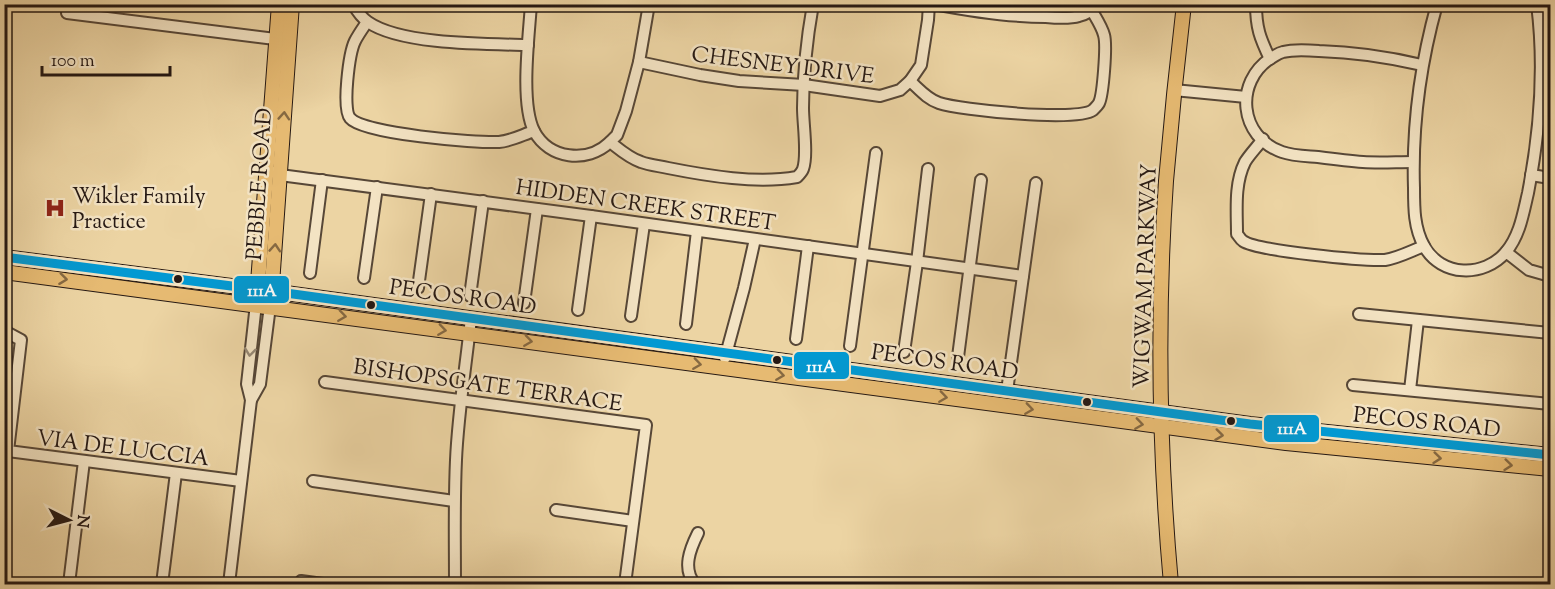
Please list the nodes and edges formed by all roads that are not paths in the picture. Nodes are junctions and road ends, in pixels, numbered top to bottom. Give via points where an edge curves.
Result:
1 (279, 4) edge
2 (292, 4) edge
3 (353, 4) edge
4 (531, 4) edge
5 (649, 4) edge
6 (813, 4) edge
7 (928, 4) edge
8 (934, 4) edge
9 (1184, 4) edge
10 (1256, 4) edge
11 (1437, 4) edge
12 (1537, 4) edge
13 (1096, 8) edge
14 (74, 11) edge
15 (367, 22) junction
16 (283, 40) junction
17 (528, 45) junction
18 (1270, 59) junction
19 (639, 62) junction
20 (1422, 65) junction
21 (1546, 76) edge
22 (910, 81) junction
23 (804, 85) junction
24 (1174, 90) junction
25 (1246, 97) junction
26 (534, 130) junction
27 (1263, 139) junction
28 (610, 142) junction
29 (876, 153) dead end
30 (1413, 162) junction
31 (266, 167) junction
32 (928, 170) dead end
33 (1531, 174) junction
34 (280, 175) junction
35 (1551, 178) edge
36 (322, 180) junction
37 (981, 180) dead end
38 (1036, 183) dead end
39 (377, 187) junction
40 (431, 194) junction
41 (483, 201) junction
42 (537, 209) junction
43 (591, 216) junction
44 (644, 224) junction
45 (697, 231) junction
46 (754, 239) junction
47 (808, 246) junction
48 (1424, 246) junction
49 (1506, 252) junction
50 (862, 254) junction
51 (4, 257) edge
52 (917, 261) junction
53 (969, 269) junction
54 (4, 272) edge
55 (310, 273) dead end
56 (1023, 276) junction
57 (1551, 276) edge
58 (364, 278) dead end
59 (418, 288) dead end
60 (261, 294) junction
61 (470, 296) dead end
62 (524, 303) dead end
63 (270, 306) junction
64 (578, 310) dead end
65 (1359, 314) dead end
66 (632, 316) dead end
67 (471, 318) junction
68 (1418, 320) junction
69 (686, 324) dead end
70 (4, 333) edge
71 (470, 333) junction
72 (1551, 333) edge
73 (796, 339) dead end
74 (850, 346) dead end
75 (904, 352) dead end
76 (958, 357) dead end
77 (724, 360) junction
78 (325, 382) dead end
79 (1353, 385) dead end
80 (973, 386) junction
81 (1410, 390) junction
82 (1007, 391) junction
83 (251, 400) junction
84 (462, 400) junction
85 (971, 401) junction
86 (1551, 404) edge
87 (1161, 412) junction
88 (8, 425) edge
89 (1161, 427) junction
90 (8, 448) edge
91 (1466, 453) junction
92 (1551, 454) edge
93 (84, 461) junction
94 (1551, 469) edge
95 (176, 473) junction
96 (313, 481) dead end
97 (241, 482) junction
98 (454, 501) junction
99 (556, 510) dead end
100 (633, 521) junction
101 (698, 533) dead end
102 (301, 582) dead end
103 (69, 585) edge
104 (162, 585) edge
105 (229, 585) edge
106 (323, 585) edge
107 (455, 585) edge
108 (624, 585) edge
109 (695, 585) edge
110 (1170, 585) edge

1 - 16 main road
2 - 16 main road, PEBBLE ROAD
3 - 15 street
4 - 17 street
5 - 19 street
6 - 23 street
7 - 22 street via 921,65
8 - 13 street via 989,14 1070,18
9 - 24 main road, WIGWAM PARKWAY
10 - 18 street via 1259,35
11 - 20 street
12 - 21 street
13 - 22 street via 1106,46 1102,93 1091,112 1036,115 940,104
14 - 16 street
15 - 17 street via 385,31 417,38
15 - 26 street via 351,54 346,105 352,120 364,126 459,140 497,142
16 - 31 main road
34 -> 16 main road, PEBBLE ROAD
17 - 26 street via 527,97 529,121
18 - 20 street via 1293,50 1343,51
18 - 25 street via 1248,84
19 - 23 street, CHESNEY DRIVE via 700,75
19 - 28 street via 626,111 617,135
20 - 30 street
21 - 33 street
22 - 23 street, CHESNEY DRIVE via 900,90 880,96
23 - 28 street via 805,155 797,177 779,180 687,172 641,162
24 - 25 street
24 - 87 main road, WIGWAM PARKWAY via 1162,269
25 - 27 street via 1246,110 1255,132
26 - 28 street via 551,150 570,156 587,155
27 - 30 street via 1282,152 1294,154 1365,162
27 - 48 street via 1247,160 1238,186 1237,234 1243,241 1283,251 1385,260
29 - 50 street
30 - 48 street via 1414,210
31 - 34 street, HIDDEN CREEK STREET
31 - 60 main road
32 - 52 street
33 - 35 street
33 - 49 street via 1520,226
34 - 36 street, HIDDEN CREEK STREET
60 -> 34 main road, PEBBLE ROAD
36 - 39 street, HIDDEN CREEK STREET
36 - 55 street
37 - 53 street
38 - 56 street
39 - 40 street, HIDDEN CREEK STREET
39 - 58 street
40 - 41 street, HIDDEN CREEK STREET
40 - 59 street
41 - 42 street, HIDDEN CREEK STREET
41 - 61 street
42 - 43 street, HIDDEN CREEK STREET
42 - 62 street
43 - 44 street, HIDDEN CREEK STREET
43 - 64 street
44 - 45 street, HIDDEN CREEK STREET
44 - 66 street
45 - 46 street, HIDDEN CREEK STREET
45 - 69 street
46 - 47 street, HIDDEN CREEK STREET
46 - 77 street
47 - 50 street, HIDDEN CREEK STREET
47 - 73 street
48 - 49 street via 1443,265 1461,271 1481,269
49 - 57 street via 1529,270
50 - 52 street, HIDDEN CREEK STREET
50 - 74 street
51 - 60 main road
52 - 53 street, HIDDEN CREEK STREET
52 - 75 street
53 - 56 street, HIDDEN CREEK STREET
53 - 76 street
54 -> 60 main road, PECOS ROAD
56 - 82 street
60 - 63 main road, PEBBLE ROAD
60 - 67 main road, PECOS ROAD
60 -> 83 street, PEBBLE ROAD via 247,384
63 -> 71 main road, PECOS ROAD
63 - 83 street, PEBBLE ROAD via 260,384
65 - 68 street
67 - 71 street
67 - 77 main road, PECOS ROAD
68 - 72 street
68 - 81 street
70 - 88 street via 21,340
71 -> 77 main road, PECOS ROAD
71 - 84 street
77 - 80 main road, PECOS ROAD
77 -> 85 main road, PECOS ROAD
78 - 84 street, BISHOPSGATE TERRACE
79 - 81 street
80 - 82 main road, PECOS ROAD
80 - 85 main road
81 - 86 street
82 - 87 main road, PECOS ROAD
83 - 97 street, PEBBLE ROAD
84 - 98 street
84 - 100 street, BISHOPSGATE TERRACE via 646,425
85 -> 89 main road, PECOS ROAD
87 - 89 main road, WIGWAM PARKWAY
87 - 91 main road, PECOS ROAD
88 - 90 street
89 -> 91 main road, PECOS ROAD via 1286,443
89 - 110 main road, WIGWAM PARKWAY
90 - 93 street, VIA DE LUCCIA
91 - 92 main road, PECOS ROAD
91 -> 94 main road, PECOS ROAD
93 - 95 street, VIA DE LUCCIA
93 - 103 street
95 - 97 street, VIA DE LUCCIA
95 - 104 street
96 - 98 street
97 - 105 street, PEBBLE ROAD
98 - 107 street
99 - 100 street
100 - 108 street
101 - 109 street via 690,548 687,569
102 - 106 street

